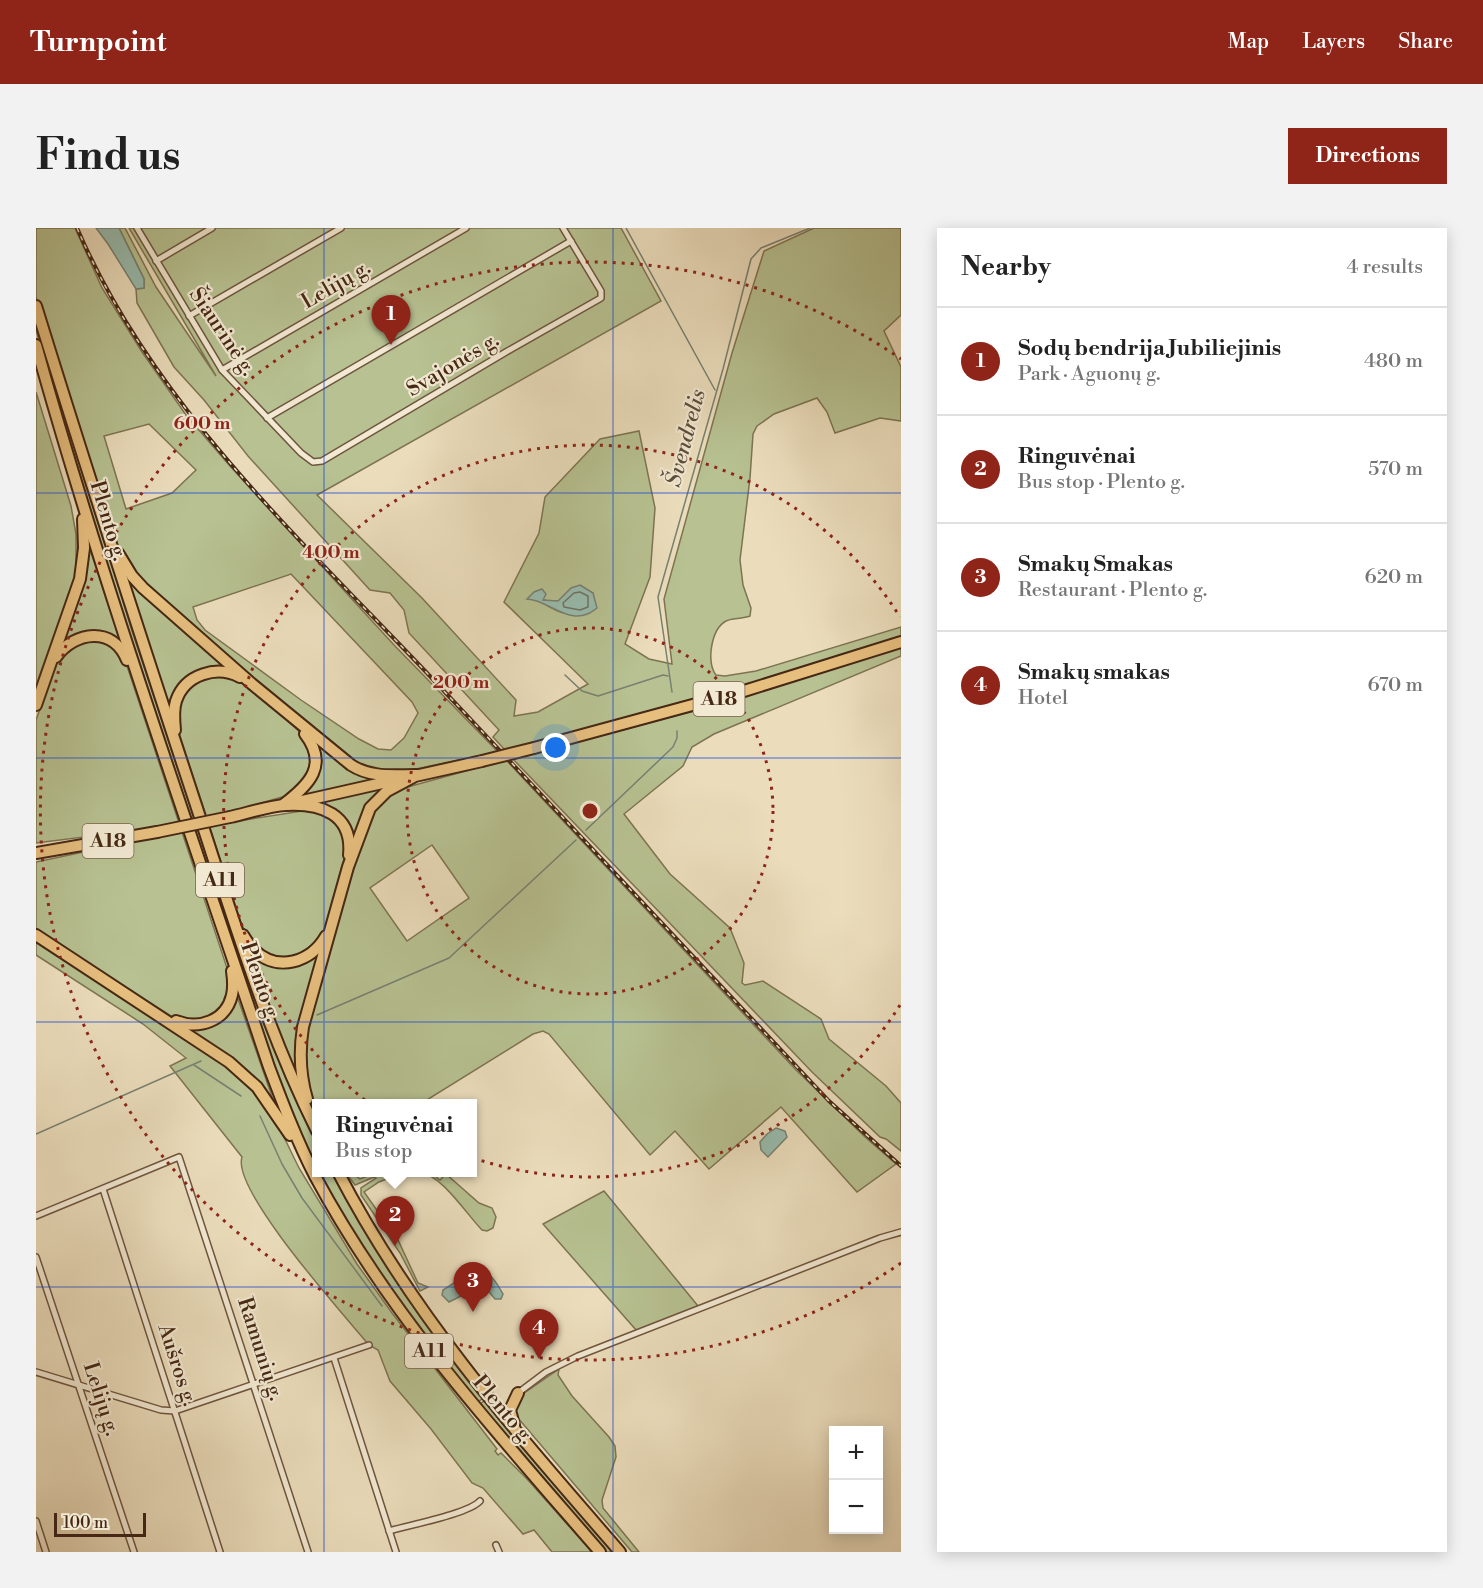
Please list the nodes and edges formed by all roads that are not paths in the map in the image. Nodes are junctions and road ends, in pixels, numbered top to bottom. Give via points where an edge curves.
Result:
1 (137, 228) edge
2 (212, 228) edge
3 (341, 228) edge
4 (466, 228) edge
5 (563, 228) edge
6 (571, 241) junction
7 (156, 261) junction
8 (36, 306) edge
9 (189, 316) junction
10 (36, 345) edge
11 (222, 370) junction
12 (267, 418) junction
13 (322, 461) joint
14 (84, 507) junction
15 (102, 520) junction
16 (901, 642) edge
17 (51, 665) junction
18 (252, 684) junction
19 (144, 700) junction
20 (36, 705) edge
21 (294, 719) junction
22 (176, 745) junction
23 (417, 775) junction
24 (284, 805) junction
25 (36, 846) edge
26 (59, 849) junction
27 (40, 853) edge
28 (348, 867) junction
29 (236, 925) junction
30 (332, 926) junction
31 (36, 935) edge
32 (231, 958) junction
33 (139, 1001) junction
34 (312, 1110) edge
35 (312, 1120) edge
36 (312, 1169) edge
37 (312, 1170) edge
38 (316, 1177) edge
39 (340, 1177) edge
40 (103, 1189) junction
41 (36, 1216) edge
42 (901, 1232) edge
43 (36, 1257) edge
44 (369, 1345) dead end
45 (334, 1358) junction
46 (36, 1372) edge
47 (79, 1385) junction
48 (254, 1385) junction
49 (518, 1393) junction
50 (487, 1396) junction
51 (175, 1411) junction
52 (518, 1434) junction
53 (480, 1501) dead end
54 (36, 1521) edge
55 (389, 1531) junction
56 (496, 1545) dead end
57 (46, 1552) edge
58 (134, 1552) edge
59 (220, 1552) edge
60 (308, 1552) edge
61 (396, 1552) edge
62 (499, 1552) edge
63 (600, 1552) edge
64 (620, 1552) edge

1 - 7 street, Šiaurinė g.
2 - 7 street
3 - 9 street
4 - 11 street, Lelijų g.
5 - 6 street
6 - 12 street
6 - 13 street, Svajonės g. via 602,291 602,298
7 - 9 street, Šiaurinė g.
8 - 15 highway, Plento g. / A11
9 - 11 street, Šiaurinė g.
10 - 14 highway, Plento g. / A11
11 - 12 street, Šiaurinė g.
12 - 13 street, Šiaurinė g. via 307,459
14 - 17 highway via 83,564
14 - 19 highway, Plento g. / A11
15 - 18 highway via 122,562 143,588
15 - 22 highway, Plento g. / A11
16 - 23 highway, A18, bridge via 744,691
17 - 19 highway via 65,646 78,638 104,638 124,652
17 - 20 highway
18 - 21 highway
18 - 22 highway via 225,671 205,673 191,680 176,702
19 - 32 highway, Plento g. / A11
21 - 23 highway via 359,770 377,775
21 - 24 highway via 312,743 316,763 309,782
22 - 29 highway, Plento g. / A11
23 - 24 highway, A18
23 - 28 highway via 387,791 370,808
24 - 26 highway, A18, bridge
24 - 28 highway via 323,808 340,819 349,837
25 - 26 highway
26 - 27 highway, A18
28 - 30 highway
29 - 30 highway via 253,950 285,963 315,951
29 - 35 highway, Plento g. / A11 via 273,1033
30 - 34 highway via 300,1047 300,1068
31 - 33 highway
32 - 33 highway via 232,995 224,1012 212,1021 182,1024
32 - 36 highway, Plento g. / A11 via 273,1078
33 - 37 highway via 244,1074 268,1102
38 - 63 highway, Plento g. / A11 via 358,1250 419,1337 474,1407
39 - 50 highway, Plento g. / A11 via 414,1299
40 - 41 street
40 - 48 street, Ramunių g. via 179,1157
40 - 51 street, Aušros g.
42 - 49 street via 579,1356 546,1372
43 - 47 street, Lelijų g.
44 - 45 street
45 - 48 street
45 - 55 street
46 - 47 street
47 - 51 street
47 - 58 street, Lelijų g.
48 - 51 street
48 - 60 street, Ramunių g.
49 - 50 highway via 503,1400
49 - 52 highway via 510,1410
50 - 52 highway, Plento g. / A11
51 - 59 street, Aušros g.
52 - 64 highway, Plento g. / A11
53 - 55 street via 459,1512
54 - 57 street
55 - 61 street
56 - 62 street

